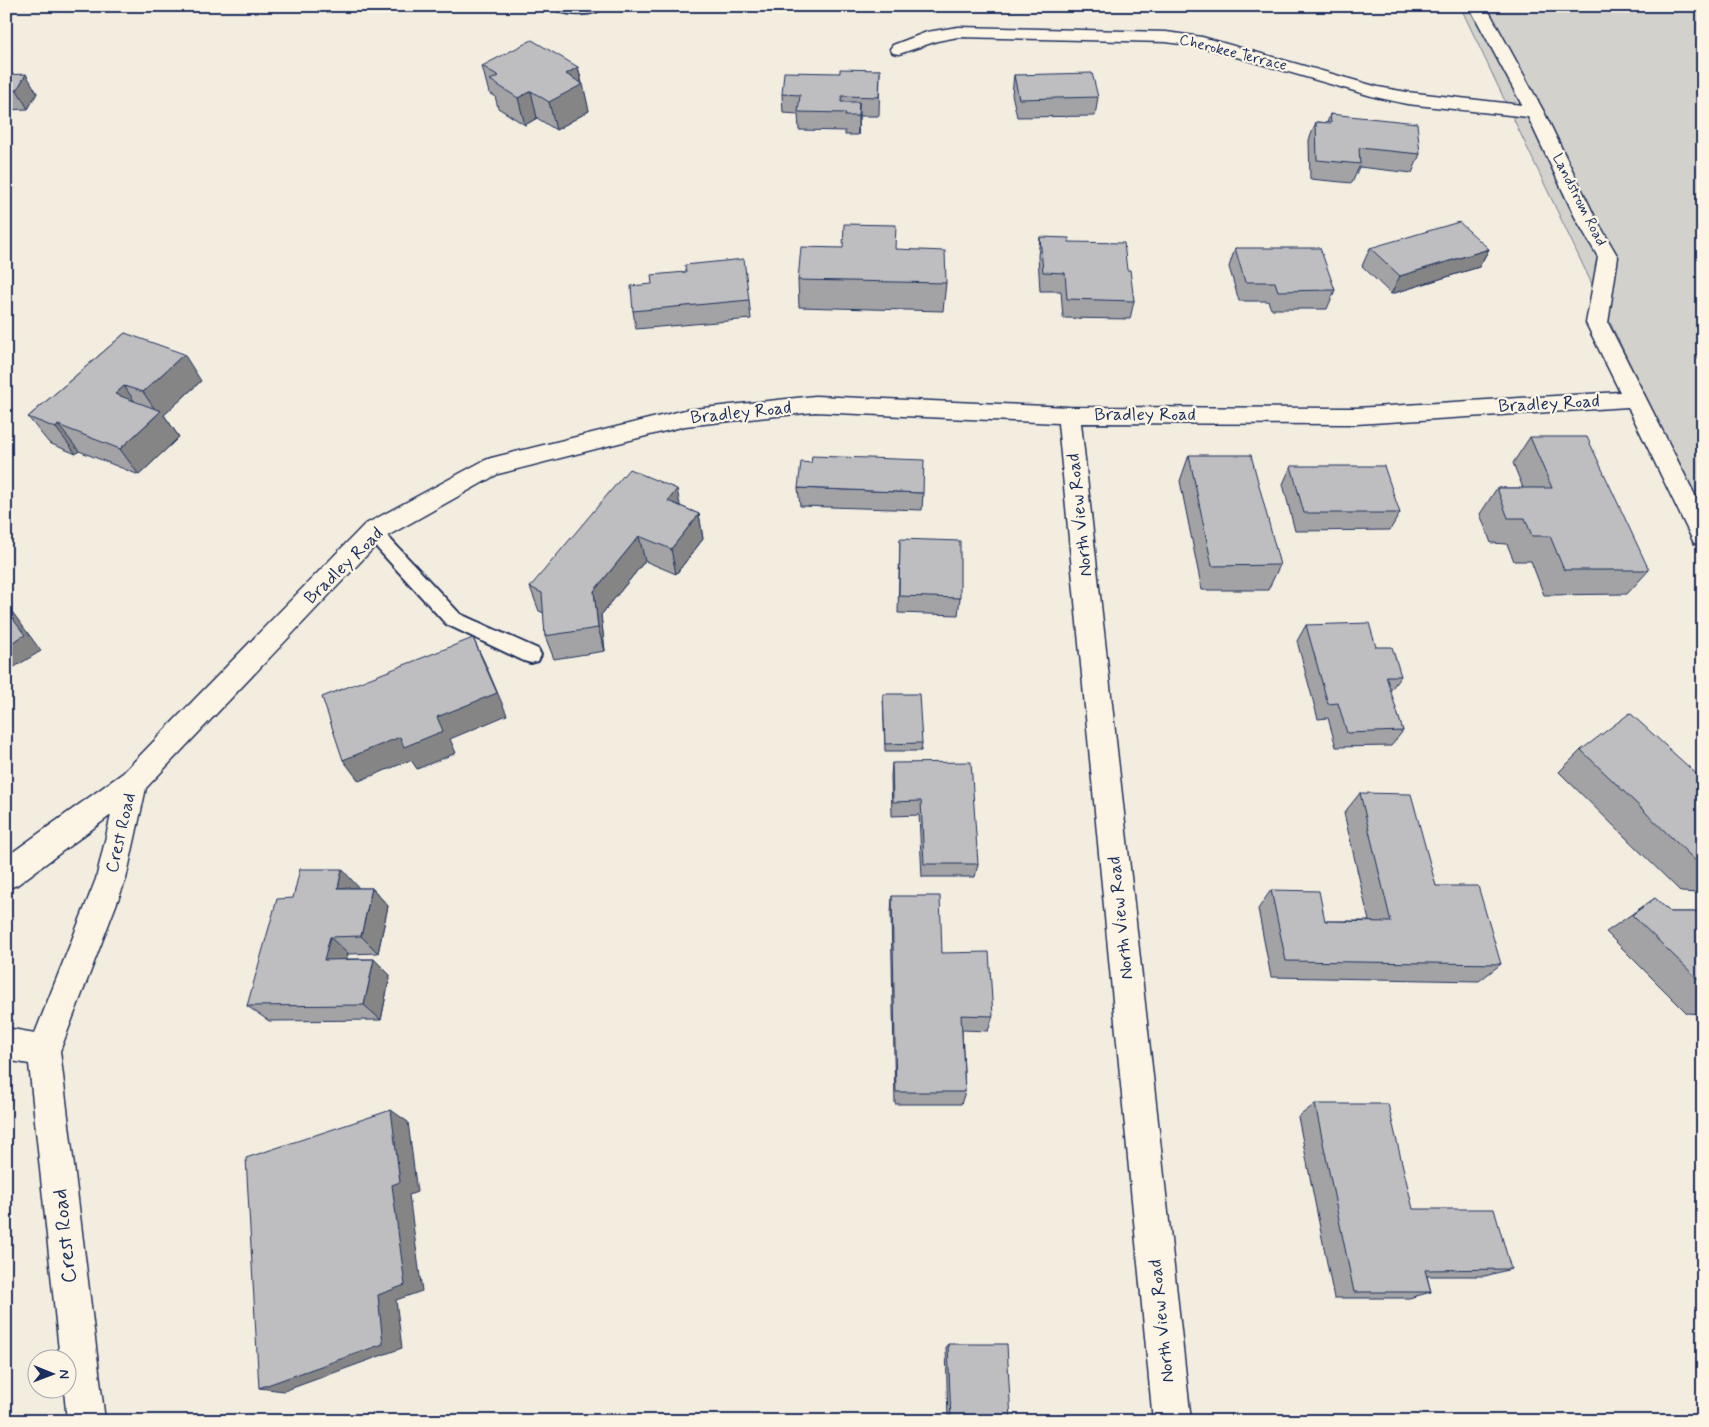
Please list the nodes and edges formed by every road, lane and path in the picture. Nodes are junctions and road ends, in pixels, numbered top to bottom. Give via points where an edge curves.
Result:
1 (557, 6) edge
2 (600, 6) edge
3 (1477, 6) edge
4 (899, 48) dead end
5 (1534, 112) junction
6 (1634, 399) junction
7 (1070, 415) junction
8 (373, 532) junction
9 (1703, 536) edge
10 (531, 654) dead end
11 (133, 782) junction
12 (6, 875) edge
13 (6, 1044) edge
14 (44, 1051) junction
15 (86, 1421) edge
16 (1172, 1421) edge

1 - 2 lane via 570,10
3 - 5 street, Landstrom Road
4 - 5 street, Cherokee Terrace via 933,36 958,32 1166,37 1234,50 1374,92
5 - 6 street, Landstrom Road via 1608,257 1596,323
6 - 7 street, Bradley Road via 1356,416
6 - 9 street, Landstrom Road
7 - 8 street, Bradley Road via 816,404 685,418 491,467
7 - 16 street, North View Road
8 - 10 lane via 453,619
8 - 11 street, Bradley Road
11 - 12 street, Bradley Road
11 - 14 street, Crest Road via 111,878
13 - 14 street
14 - 15 street, Crest Road

